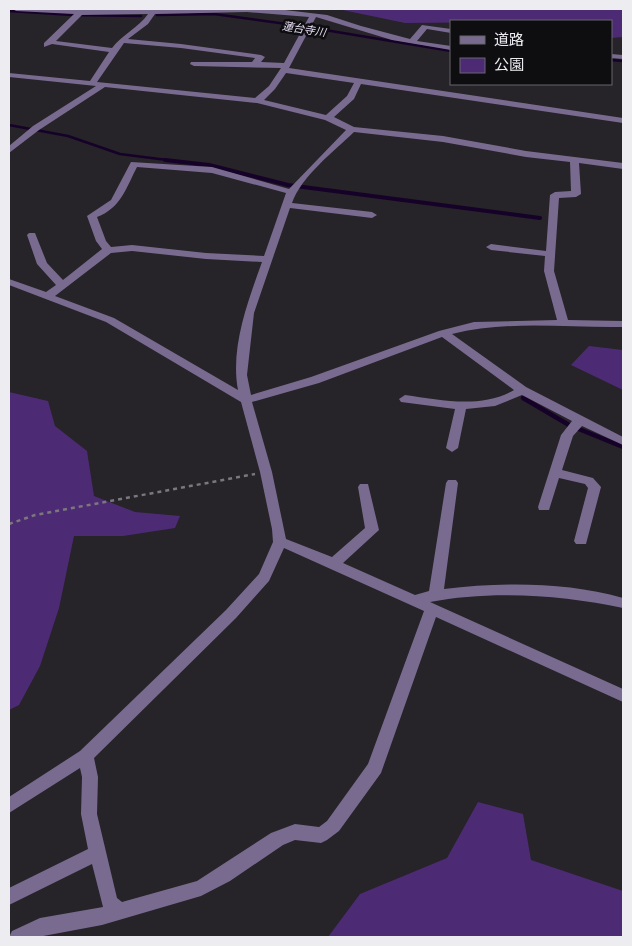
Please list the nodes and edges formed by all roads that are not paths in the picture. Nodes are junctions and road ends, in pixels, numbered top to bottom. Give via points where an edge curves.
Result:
1 (16, 9) edge
2 (152, 13) junction
3 (79, 14) junction
4 (313, 16) junction
5 (450, 31) edge
6 (123, 41) junction
7 (413, 41) junction
8 (450, 48) edge
9 (115, 51) junction
10 (194, 64) dead end
11 (254, 64) junction
12 (284, 68) junction
13 (9, 75) edge
14 (358, 82) junction
15 (92, 84) junction
16 (103, 85) junction
17 (257, 101) junction
18 (328, 118) junction
19 (623, 120) edge
20 (352, 129) junction
21 (9, 150) edge
22 (574, 160) junction
23 (623, 166) edge
24 (292, 192) junction
25 (287, 205) junction
26 (372, 215) dead end
27 (32, 235) dead end
28 (491, 247) dead end
29 (108, 250) junction
30 (550, 254) junction
31 (269, 259) junction
32 (9, 282) edge
33 (62, 285) junction
34 (48, 296) junction
35 (563, 323) junction
36 (623, 324) edge
37 (443, 332) junction
38 (522, 390) junction
39 (246, 400) junction
40 (405, 400) dead end
41 (461, 406) junction
42 (580, 420) junction
43 (623, 441) edge
44 (452, 448) dead end
45 (555, 473) junction
46 (452, 483) dead end
47 (364, 487) dead end
48 (544, 507) dead end
49 (581, 541) dead end
50 (280, 542) junction
51 (332, 565) junction
52 (433, 602) junction
53 (623, 603) edge
54 (623, 696) edge
55 (86, 756) junction
56 (9, 806) edge
57 (97, 853) junction
58 (9, 897) edge
59 (120, 911) junction
60 (18, 937) edge

1 - 3 street
2 - 3 street
2 - 4 street via 262,11
2 - 6 street via 138,30 130,32
3 - 9 street via 47,45
4 - 7 street
4 - 12 street
5 - 7 street via 425,27
6 - 9 street
6 - 11 street via 261,57
7 - 8 street
9 - 15 street
10 - 11 street
11 - 12 street
12 - 14 street
12 - 17 street via 269,93
13 - 15 street
14 - 18 street via 351,98
14 - 19 street
15 - 16 street
16 - 17 street
16 - 21 street via 36,128
17 - 18 street
18 - 20 street
20 - 22 street via 443,139
20 - 24 street
22 - 23 street
22 - 30 street via 576,194 555,195
24 - 25 street
24 - 29 street via 212,170 134,164 117,201 92,216 101,241
25 - 26 street
25 - 31 street
27 - 33 street via 42,264
28 - 30 street
29 - 31 street via 132,248
29 - 33 street
30 - 35 street via 549,270
31 - 39 street via 250,313 242,375
32 - 34 street
33 - 34 street
34 - 39 street via 110,320
35 - 36 street
35 - 37 street via 490,324
37 - 38 street
37 - 39 street via 315,380
38 - 41 street via 490,402
38 - 42 street
39 - 50 street via 266,472
40 - 41 street
41 - 44 street
42 - 43 street
42 - 45 street via 567,435
45 - 48 street
45 - 49 street via 589,481 595,487
46 - 52 street
47 - 51 street via 372,530
50 - 51 street
50 - 55 street via 264,577 231,614
51 - 52 street via 414,601
52 - 53 street via 514,591 584,594
52 - 54 street
52 - 59 street via 375,768 333,826 321,835 295,832 277,839 200,888
55 - 56 street
55 - 57 street via 90,777 90,814
57 - 58 street
57 - 59 street via 110,903
59 - 60 street via 40,927

